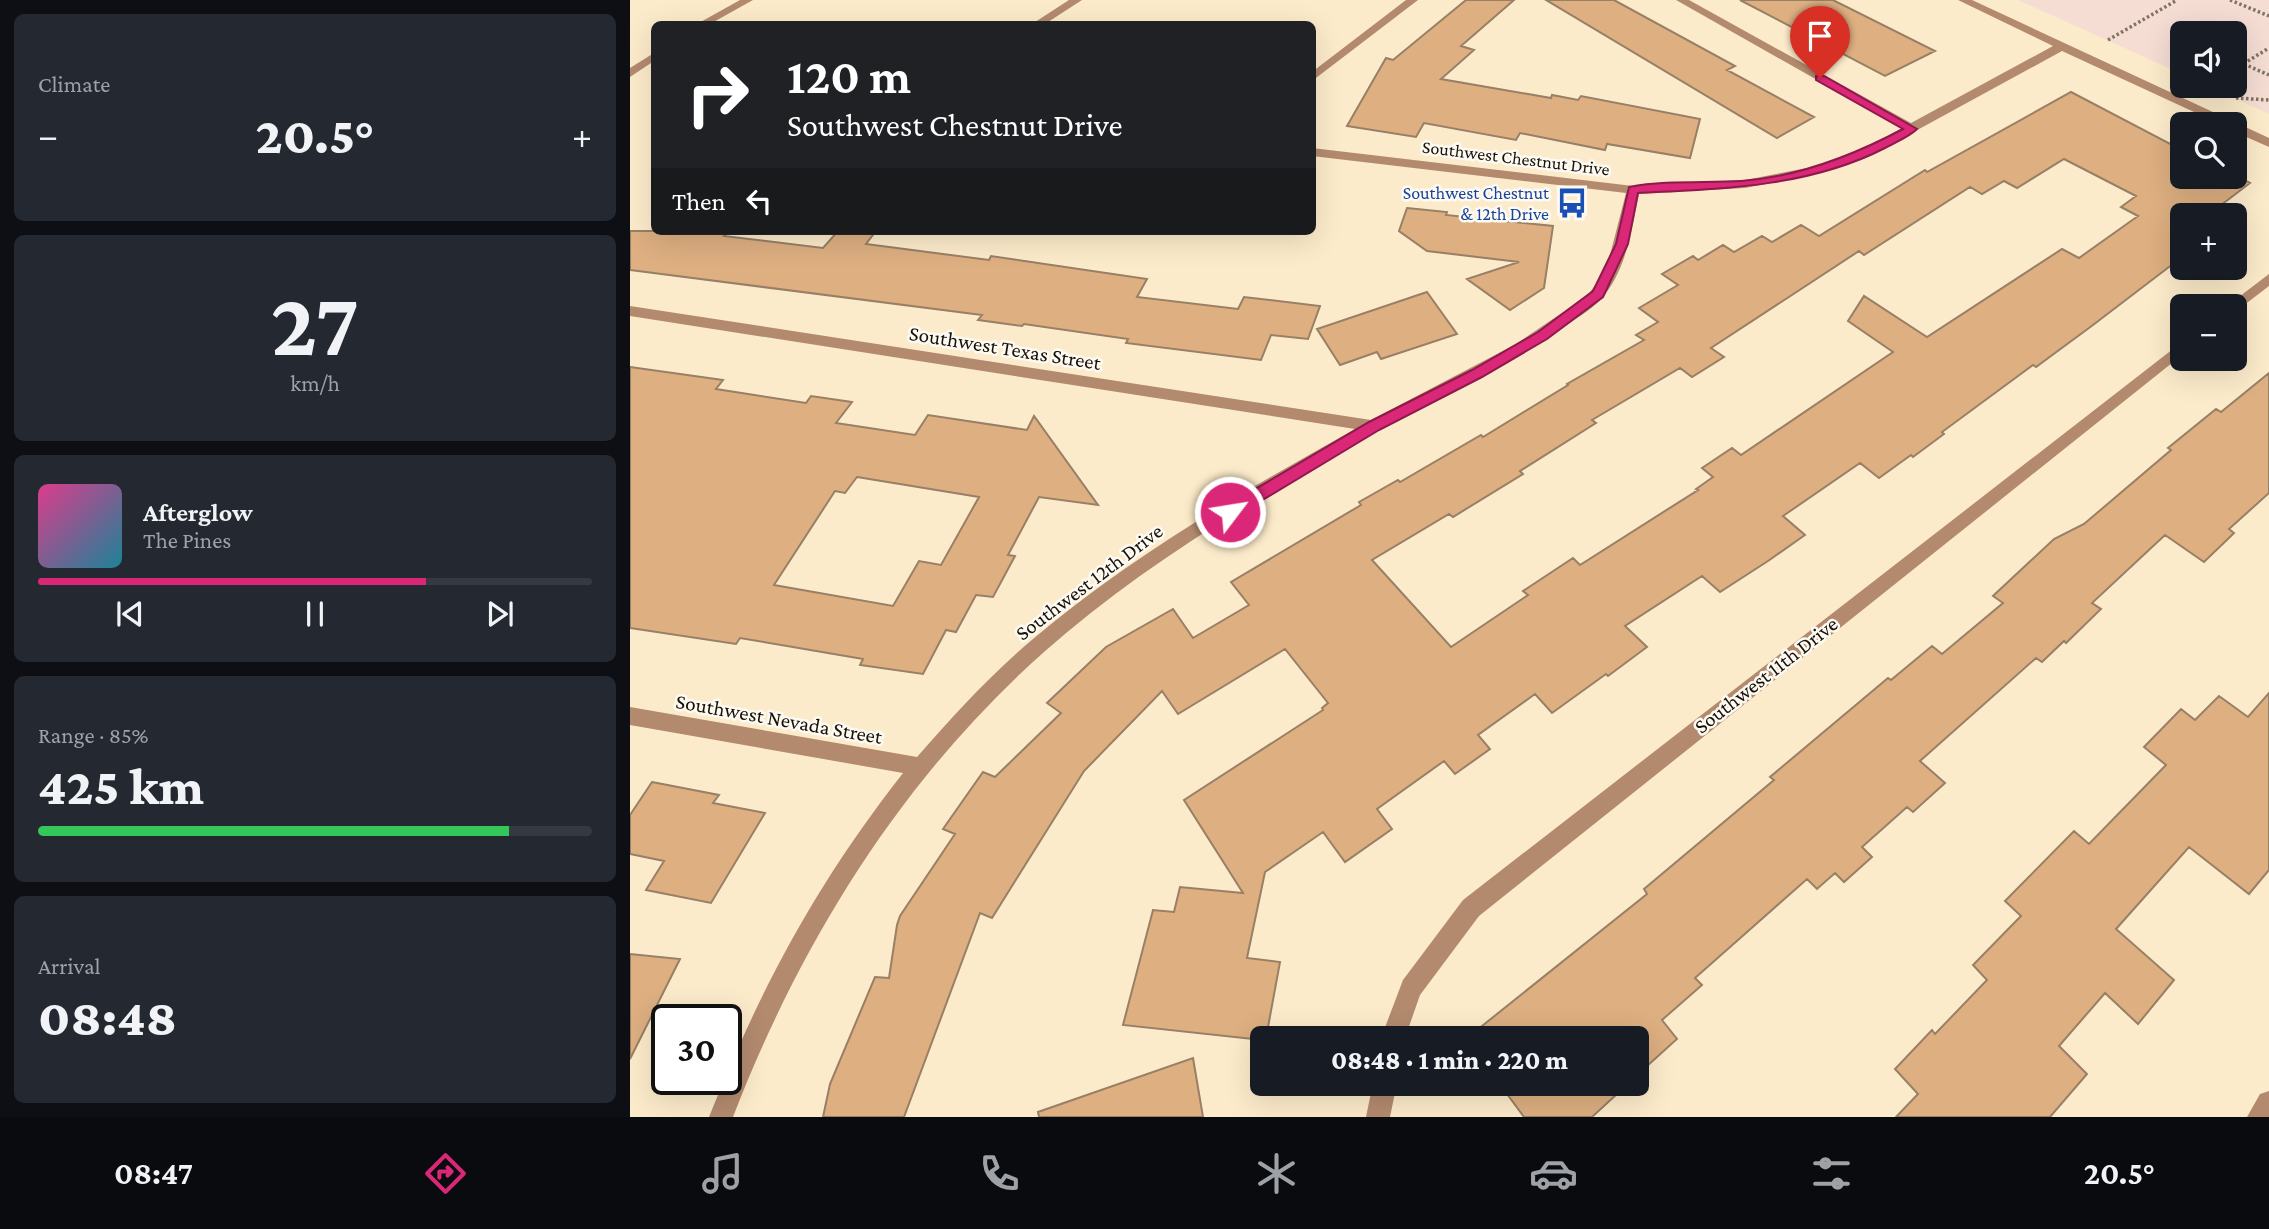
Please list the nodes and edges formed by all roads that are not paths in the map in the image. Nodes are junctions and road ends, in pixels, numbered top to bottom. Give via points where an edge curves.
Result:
1 (748, 0) edge
2 (1077, 0) edge
3 (1413, 0) edge
4 (1681, 0) edge
5 (1964, 0) edge
6 (709, 21) edge
7 (1043, 21) edge
8 (2062, 46) junction
9 (651, 58) edge
10 (631, 72) edge
11 (651, 74) edge
12 (1316, 75) edge
13 (2203, 112) edge
14 (1912, 129) junction
15 (2247, 133) edge
16 (2269, 143) edge
17 (1316, 152) edge
18 (1633, 190) junction
19 (2269, 279) edge
20 (2247, 296) edge
21 (630, 311) edge
22 (2170, 356) edge
23 (1374, 426) junction
24 (630, 716) edge
25 (920, 767) junction
26 (1397, 1026) edge
27 (1382, 1096) edge
28 (2269, 1103) edge
29 (721, 1117) edge
30 (1378, 1117) edge
31 (2259, 1117) edge

1 - 6 street
2 - 7 street
3 - 12 street
4 - 14 street
5 - 8 street
8 - 13 street
8 - 14 street, Southwest Chestnut Drive
9 - 10 street
10 - 11 street
14 - 18 street, Southwest Chestnut Drive via 1862,155 1809,171 1745,184
15 - 16 street
17 - 18 street, Southwest Chestnut Drive
18 - 23 street, Southwest 12th Drive via 1622,244 1598,294 1542,336
19 - 20 street
21 - 23 street, Southwest Texas Street
22 - 26 street, Southwest 11th Drive via 1471,908 1411,988
23 - 25 street, Southwest 12th Drive via 1182,540 1078,613 998,683
24 - 25 street, Southwest Nevada Street
25 - 29 street, Southwest 12th Drive via 864,841 794,953
27 - 30 street
28 - 31 street

